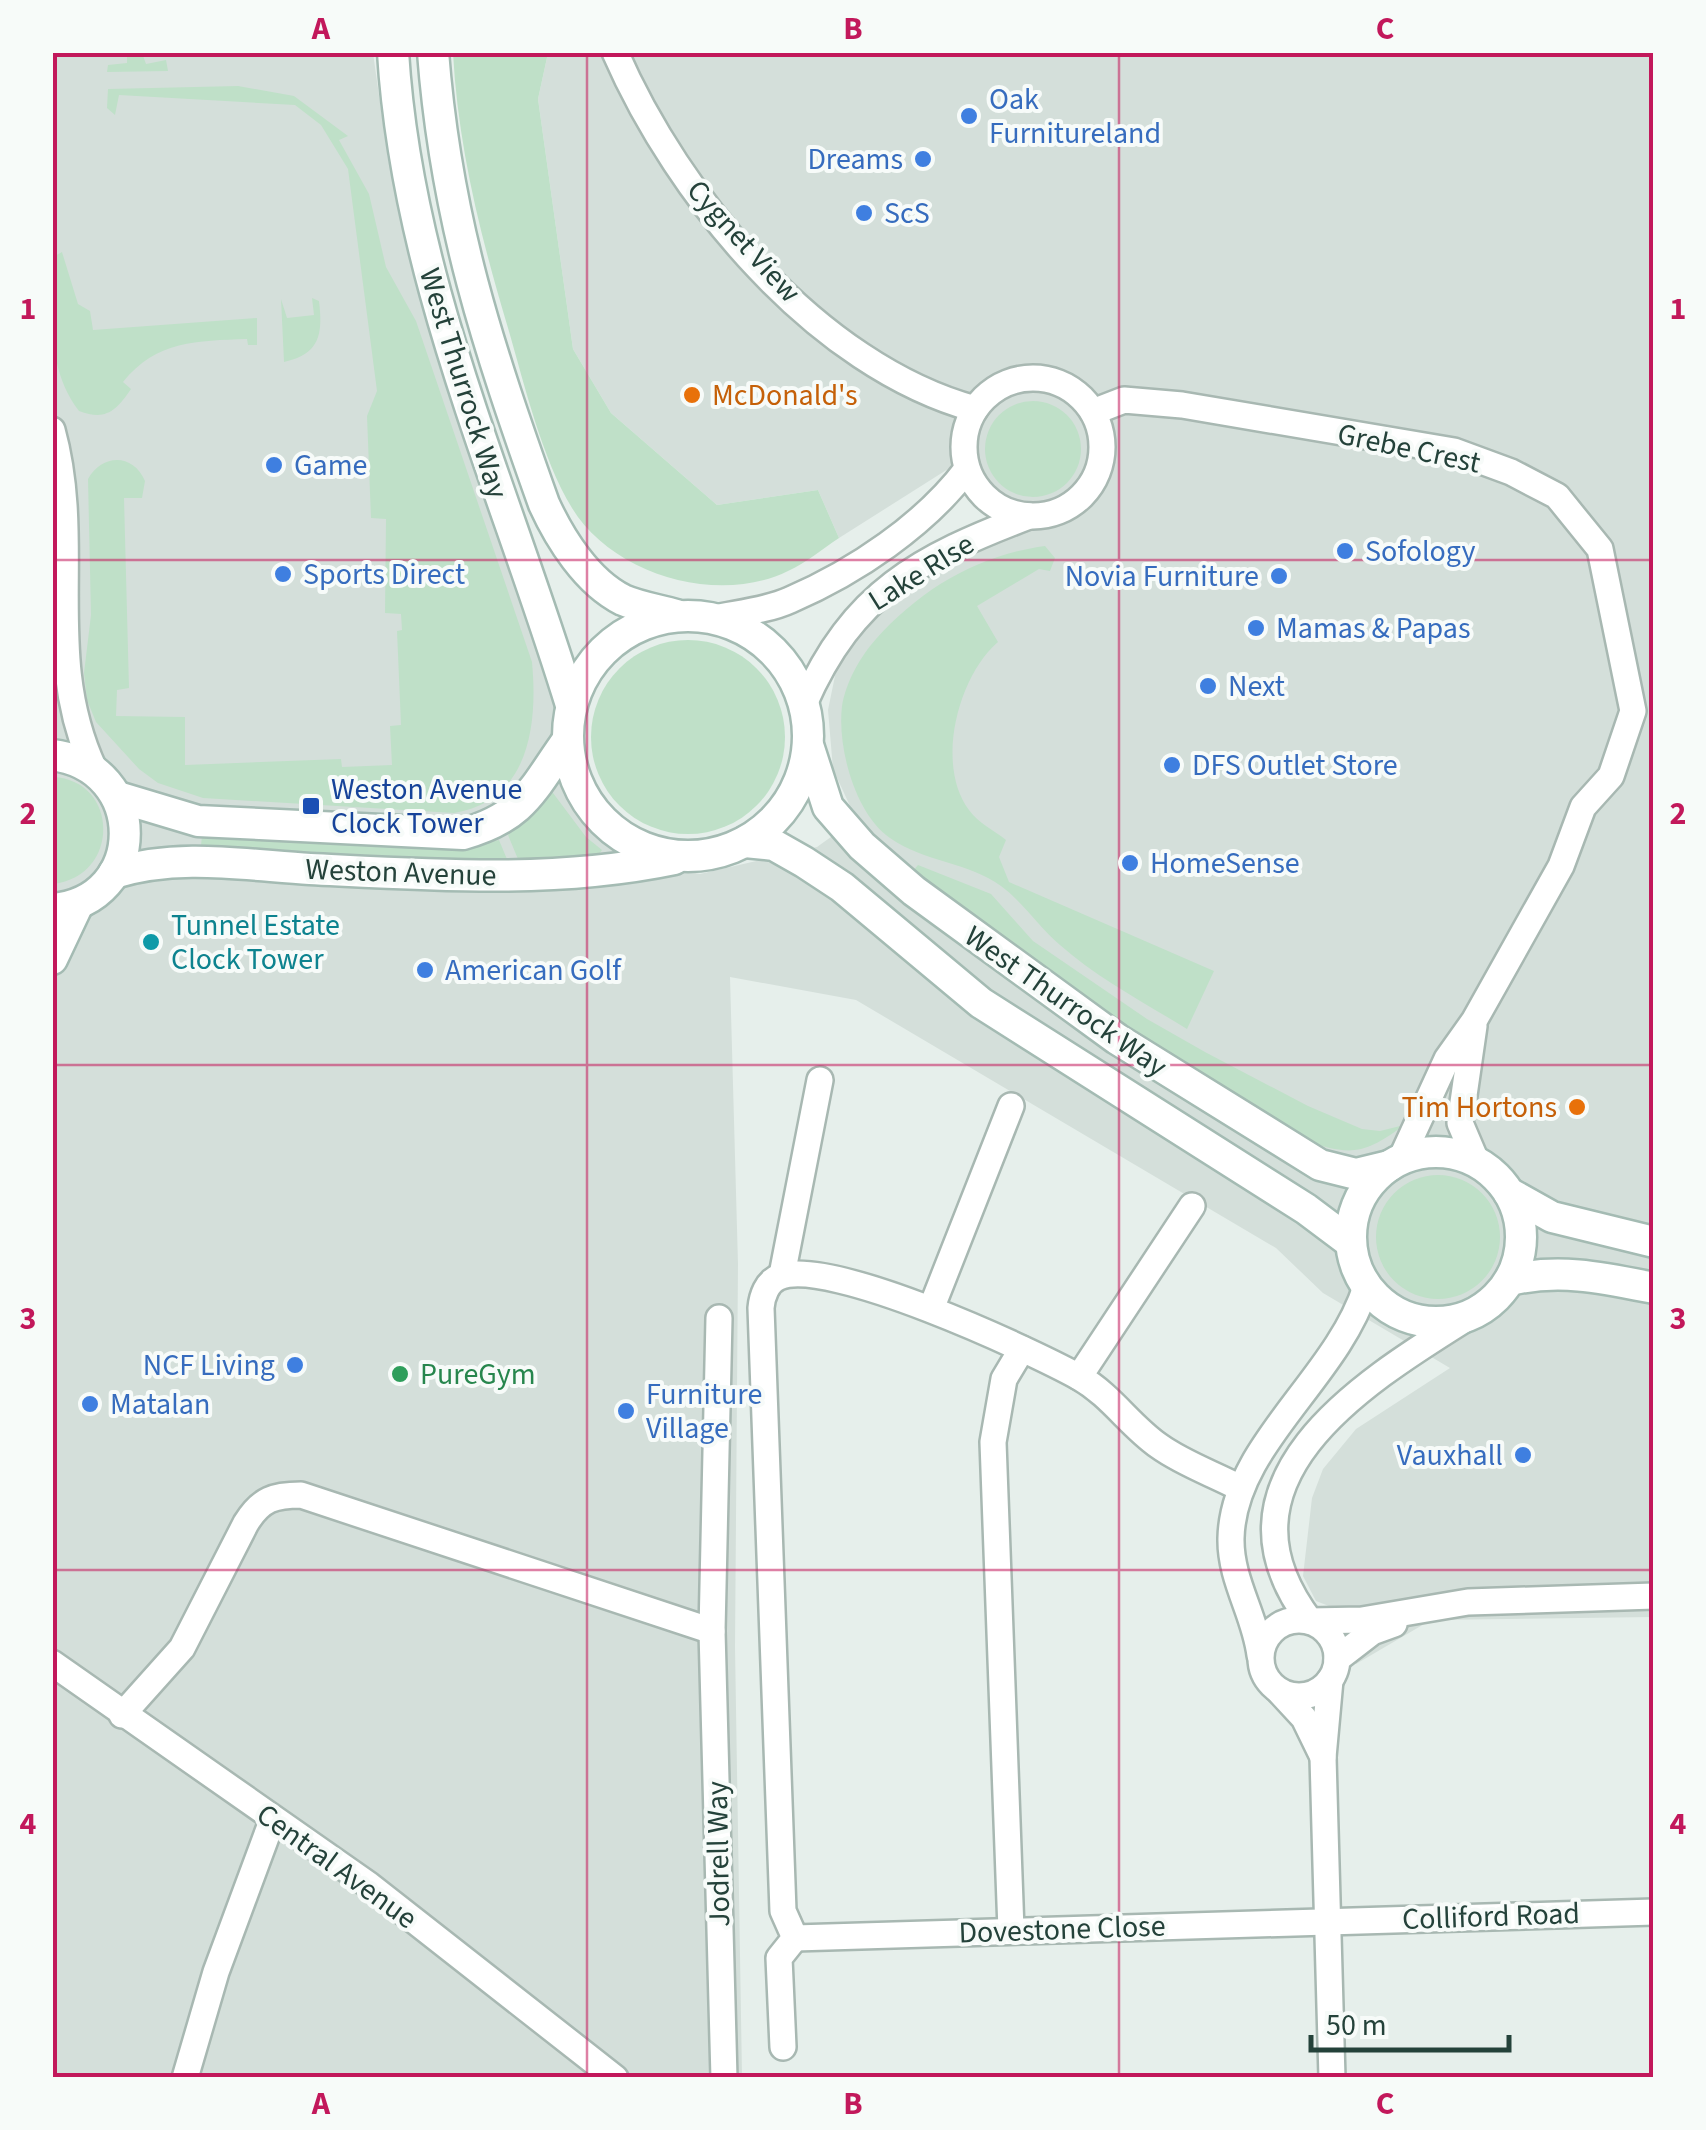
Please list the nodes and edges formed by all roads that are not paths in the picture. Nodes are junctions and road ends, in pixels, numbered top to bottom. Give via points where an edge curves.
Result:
1 (393, 52) edge
2 (433, 52) edge
3 (615, 52) edge
4 (975, 408) junction
5 (1093, 412) junction
6 (52, 430) edge
7 (967, 469) junction
8 (1029, 516) junction
9 (679, 616) junction
10 (716, 618) junction
11 (63, 650) junction
12 (52, 686) edge
13 (804, 704) junction
14 (571, 705) junction
15 (567, 742) junction
16 (808, 745) junction
17 (52, 755) edge
18 (94, 770) junction
19 (118, 797) junction
20 (745, 842) junction
21 (687, 856) junction
22 (114, 872) junction
23 (65, 906) edge
24 (52, 959) edge
25 (1474, 1021) junction
26 (820, 1080) dead end
27 (1011, 1106) dead end
28 (1395, 1162) junction
29 (1477, 1162) junction
30 (1509, 1193) junction
31 (1192, 1206) dead end
32 (1350, 1242) junction
33 (1654, 1242) edge
34 (782, 1276) junction
35 (1510, 1280) junction
36 (1366, 1287) junction
37 (1654, 1288) edge
38 (930, 1309) junction
39 (1473, 1314) junction
40 (719, 1318) dead end
41 (1022, 1350) junction
42 (1079, 1378) junction
43 (1240, 1488) junction
44 (1654, 1596) edge
45 (1425, 1608) junction
46 (1310, 1621) junction
47 (712, 1631) junction
48 (1260, 1655) junction
49 (52, 1663) edge
50 (1333, 1670) junction
51 (1279, 1691) junction
52 (122, 1715) junction
53 (1323, 1757) junction
54 (272, 1821) junction
55 (1654, 1912) edge
56 (1329, 1920) junction
57 (1012, 1930) junction
58 (794, 1938) junction
59 (782, 2048) dead end
60 (185, 2078) edge
61 (615, 2078) edge
62 (724, 2078) edge
63 (1332, 2078) edge

1 - 14 main road, West Thurrock Way via 406,180 434,299
2 - 9 main road, West Thurrock Way via 468,276 544,504 558,533 604,586 624,600
3 - 4 street, Cygnet View via 655,133 767,276 892,375
4 - 5 street via 1004,384 1025,378 1066,386
4 - 7 street via 964,438
5 - 8 street, Lake RIse via 1102,442 1088,489 1064,509
5 - 25 street, Grebe Crest via 1124,400 1182,406 1454,451 1557,496 1600,549 1633,711 1611,776 1583,807 1561,866
6 - 11 street via 65,540
7 - 8 street, Lake RIse via 986,498
7 - 10 street, Lake RIse via 942,503 828,582 786,602
8 - 13 street, Lake RIse via 944,552 882,591 825,656
9 - 10 main road
9 - 14 main road via 643,624 612,642 588,668
10 - 13 main road via 770,648
11 - 12 street
11 - 18 street via 78,735
13 - 16 main road
14 - 15 main road
15 - 19 main road, Weston Avenue via 518,810 463,834 198,821
15 - 21 main road via 580,791 601,820 648,850
16 - 20 main road via 788,802
16 - 28 main road, West Thurrock Way via 828,808 862,846 986,948 1320,1165 1356,1174
17 - 18 main road
18 - 19 main road
19 - 22 main road via 126,833
20 - 21 main road
20 - 32 main road, West Thurrock Way via 774,845 842,886 980,1003
21 - 22 main road, Weston Avenue via 622,870 518,878 172,861
22 - 23 main road via 101,889
23 - 24 main road
25 - 28 street, Grebe Crest
25 - 29 street, Grebe Crest via 1460,1123
26 - 34 street
27 - 38 street
28 - 29 main road via 1440,1152
28 - 32 main road via 1370,1182 1358,1203
29 - 30 main road
30 - 33 main road via 1552,1217
30 - 35 main road via 1521,1230
31 - 42 street
32 - 36 main road
34 - 38 street via 872,1288
34 - 58 street via 768,1285 761,1308 784,1912
35 - 37 main road via 1587,1274
35 - 39 main road
36 - 39 main road via 1397,1314 1426,1322
36 - 43 street via 1342,1343 1252,1459
38 - 41 street
39 - 46 street via 1358,1392 1320,1425 1292,1463 1274,1533 1285,1586
40 - 47 street, Jodrell Way
41 - 42 street
41 - 57 street via 1004,1379 992,1442
42 - 43 street via 1113,1399 1161,1447
43 - 48 street via 1231,1536 1235,1576
44 - 45 street
45 - 46 street
45 - 50 street via 1372,1632
46 - 48 street via 1283,1623
46 - 50 street via 1330,1636
47 - 52 street via 301,1496 274,1496 246,1523 182,1648
47 - 62 street, Jodrell Way
48 - 51 street via 1264,1676
49 - 52 street, Central Avenue
50 - 51 street via 1312,1694
50 - 53 street
51 - 53 street via 1304,1718
52 - 54 street, Central Avenue via 182,1751
53 - 56 street
54 - 60 street
54 - 61 street, Central Avenue via 369,1885
55 - 56 street, Colliford Road
56 - 57 street, Dovestone Close
56 - 63 street
57 - 58 street, Dovestone Close
58 - 59 street via 779,1958

